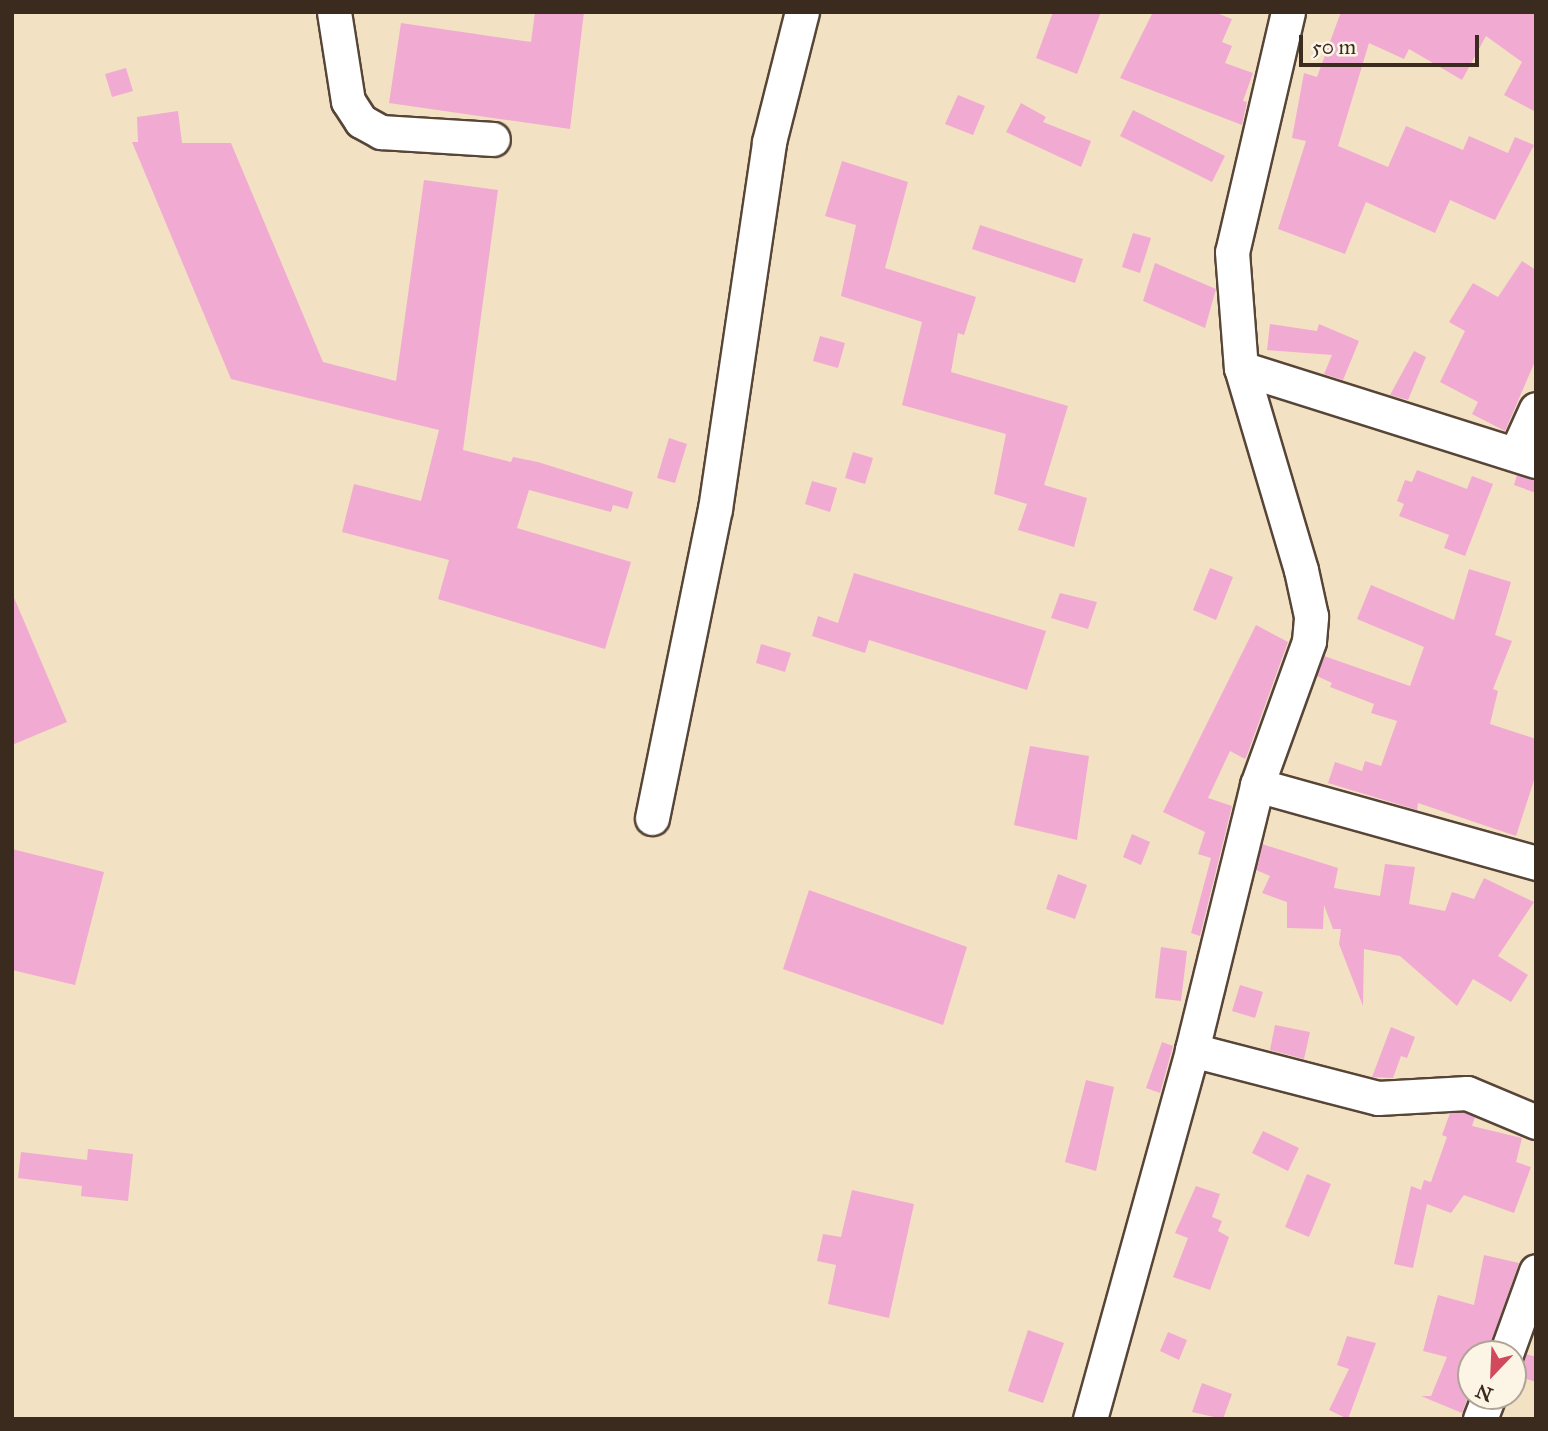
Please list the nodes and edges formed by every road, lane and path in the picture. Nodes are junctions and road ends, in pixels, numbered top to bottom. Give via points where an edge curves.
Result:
1 (334, 12) edge
2 (802, 12) edge
3 (1288, 12) edge
4 (493, 139) dead end
5 (1241, 368) junction
6 (1536, 409) edge
7 (1526, 457) edge
8 (1256, 785) junction
9 (652, 818) dead end
10 (1536, 863) edge
11 (1192, 1049) junction
12 (1536, 1122) edge
13 (1536, 1271) edge
14 (1519, 1334) edge
15 (1090, 1419) edge

1 - 4 street via 348,101 361,121 381,132
2 - 9 street via 769,142 715,509
3 - 5 street via 1232,252
5 - 7 street
5 - 8 street via 1284,507 1311,616 1304,665
6 - 7 street
8 - 10 street
8 - 11 street
11 - 12 street via 1378,1098 1467,1093
11 - 15 street
13 - 14 street

